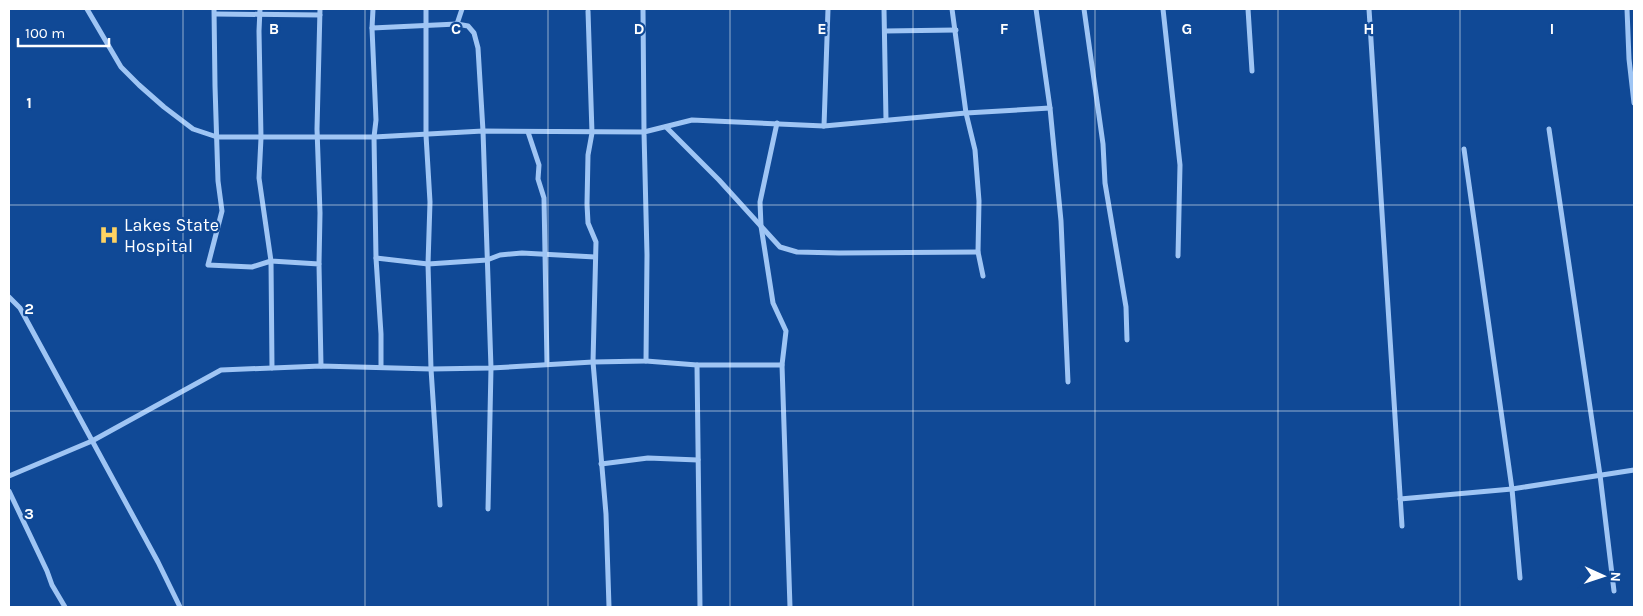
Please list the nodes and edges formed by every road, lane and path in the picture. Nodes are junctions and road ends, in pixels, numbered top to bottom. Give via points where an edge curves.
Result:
1 (87, 9) edge
2 (320, 9) edge
3 (373, 9) edge
4 (426, 9) edge
5 (462, 9) edge
6 (643, 9) edge
7 (828, 9) edge
8 (884, 9) edge
9 (952, 9) edge
10 (1036, 9) edge
11 (1084, 9) edge
12 (1163, 9) edge
13 (1248, 9) edge
14 (1369, 9) edge
15 (1627, 9) edge
16 (215, 11) edge
17 (588, 11) dead end
18 (261, 12) edge
19 (320, 15) junction
20 (456, 24) junction
21 (427, 26) junction
22 (372, 28) junction
23 (956, 30) junction
24 (885, 31) junction
25 (1252, 71) dead end
26 (1634, 104) edge
27 (1050, 108) junction
28 (966, 113) junction
29 (886, 120) junction
30 (777, 123) junction
31 (824, 126) junction
32 (666, 127) junction
33 (1549, 129) dead end
34 (483, 132) junction
35 (528, 132) junction
36 (644, 132) junction
37 (592, 133) junction
38 (426, 135) junction
39 (317, 136) junction
40 (374, 137) junction
41 (217, 138) junction
42 (261, 138) junction
43 (1464, 149) dead end
44 (761, 226) junction
45 (978, 252) junction
46 (544, 254) junction
47 (1178, 256) dead end
48 (595, 257) junction
49 (376, 258) junction
50 (487, 260) junction
51 (271, 261) junction
52 (318, 264) junction
53 (428, 264) junction
54 (983, 276) dead end
55 (9, 298) edge
56 (1127, 340) dead end
57 (646, 361) junction
58 (593, 362) junction
59 (547, 364) junction
60 (697, 365) junction
61 (782, 365) junction
62 (321, 366) junction
63 (380, 367) junction
64 (272, 368) junction
65 (491, 368) junction
66 (430, 369) junction
67 (1068, 382) dead end
68 (92, 441) junction
69 (698, 460) junction
70 (601, 464) junction
71 (1634, 470) edge
72 (1600, 475) junction
73 (9, 476) edge
74 (1512, 489) junction
75 (9, 491) edge
76 (1400, 500) junction
77 (440, 505) dead end
78 (488, 509) dead end
79 (1402, 526) dead end
80 (1520, 578) dead end
81 (1614, 591) dead end
82 (65, 607) edge
83 (180, 607) edge
84 (609, 607) edge
85 (700, 607) edge
86 (790, 607) edge

1 - 41 street via 121,67 139,85 193,129
2 - 19 street
3 - 22 street
4 - 21 street
5 - 20 street
6 - 36 street
7 - 31 street
8 - 24 street
9 - 23 street
10 - 27 street
11 - 56 street via 1103,144 1105,184 1126,308
12 - 47 street via 1180,166
13 - 25 street
14 - 76 street
15 - 26 street
16 - 18 street
16 - 41 street
17 - 37 street
18 - 19 street
18 - 42 street
19 - 39 street
20 - 21 street
20 - 34 street via 468,26 474,33 478,48
21 - 22 street
21 - 38 street
22 - 40 street
23 - 24 street
23 - 28 street
24 - 29 street
27 - 28 street
27 - 67 street via 1061,221
28 - 29 street
28 - 45 street via 975,150
29 - 31 street
30 - 31 street
30 - 32 street via 692,120
30 - 44 street via 760,202
32 - 36 street
32 - 44 street
33 - 72 street
34 - 35 street
34 - 38 street
34 - 50 street
35 - 37 street
35 - 46 street via 539,165 538,180 544,198
36 - 37 street
36 - 57 street
37 - 48 street via 587,204 588,222 596,242
38 - 40 street
38 - 53 street via 430,202
39 - 40 street
39 - 42 street
39 - 52 street
40 - 49 street
41 - 42 street
41 - 51 street via 222,211 208,265 252,267
42 - 51 street via 259,178
43 - 74 street
44 - 45 street via 780,246 797,252
44 - 61 street via 773,302 786,331
45 - 54 street
46 - 48 street
46 - 50 street via 500,255
46 - 59 street
48 - 58 street
49 - 53 street
49 - 63 street
50 - 53 street
50 - 65 street
51 - 52 street
51 - 64 street
52 - 62 street
53 - 66 street
55 - 68 street via 20,308
57 - 58 street
57 - 60 street
58 - 59 street
58 - 70 street
59 - 65 street
60 - 61 street
60 - 69 street
61 - 86 street
62 - 63 street
62 - 64 street
63 - 66 street
64 - 68 street via 221,370
65 - 66 street
65 - 78 street
66 - 77 street
68 - 73 street
68 - 83 street
69 - 70 street via 648,458
69 - 85 street
70 - 84 street
71 - 72 street
72 - 74 street
72 - 81 street
74 - 76 street
74 - 80 street
75 - 82 street
76 - 79 street

